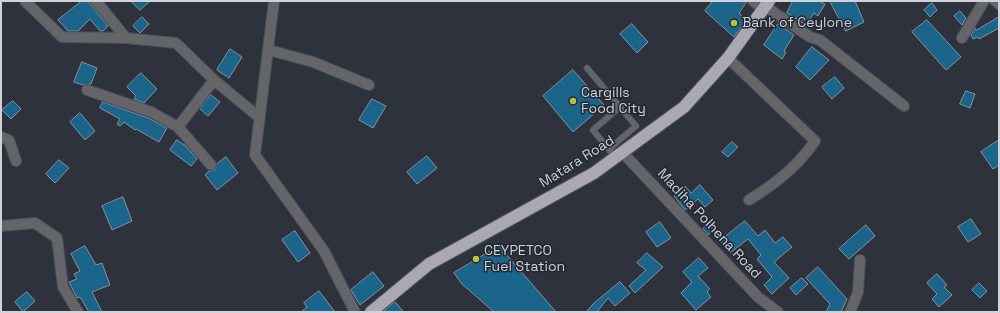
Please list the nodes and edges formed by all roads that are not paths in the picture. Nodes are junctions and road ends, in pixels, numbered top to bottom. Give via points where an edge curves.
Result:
1 (96, 1) edge
2 (274, 1) edge
3 (753, 1) edge
4 (984, 1) edge
5 (995, 1) edge
6 (28, 2) edge
7 (999, 4) edge
8 (766, 6) edge
9 (126, 38) junction
10 (962, 38) dead end
11 (269, 50) junction
12 (728, 58) junction
13 (587, 68) dead end
14 (214, 80) junction
15 (369, 85) dead end
16 (87, 90) dead end
17 (904, 106) dead end
18 (620, 108) junction
19 (260, 118) junction
20 (178, 127) junction
21 (1, 137) edge
22 (615, 152) junction
23 (16, 161) dead end
24 (211, 165) dead end
25 (749, 200) dead end
26 (1, 226) edge
27 (860, 260) dead end
28 (78, 312) edge
29 (355, 312) edge
30 (371, 312) edge
31 (778, 312) edge
32 (850, 312) edge

1 - 9 street
2 - 11 street
3 - 8 street
4 - 10 street
5 - 7 street
6 - 9 street via 62,37
8 - 12 highway, Matara Road
8 - 17 street via 810,37 820,40
9 - 14 street via 176,43
11 - 15 street via 313,62
11 - 19 street
12 - 22 highway, Matara Road via 684,107
12 - 25 street via 815,141 802,159 776,183
13 - 18 lane
14 - 19 street
14 - 20 street
16 - 20 street via 151,112
18 - 22 lane via 636,126
18 - 22 lane via 593,130
19 - 29 street via 255,155 324,251
20 - 24 street
21 - 23 street via 9,140
22 - 30 highway, Matara Road via 594,173 429,264
22 - 31 street, Madiha Polhena Road via 758,298
26 - 28 street via 35,223 57,238 63,287
27 - 32 street via 858,292

